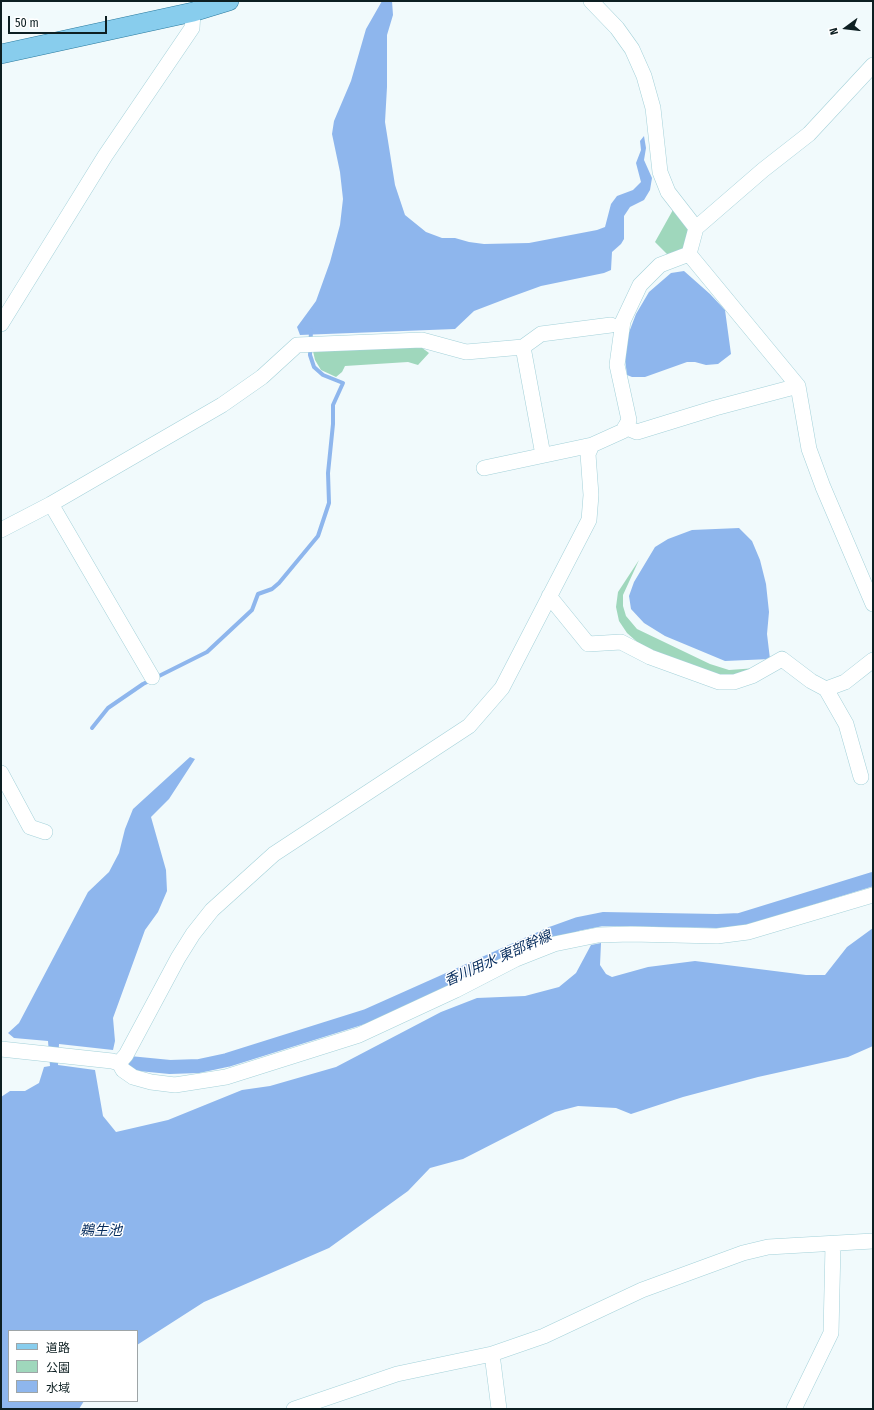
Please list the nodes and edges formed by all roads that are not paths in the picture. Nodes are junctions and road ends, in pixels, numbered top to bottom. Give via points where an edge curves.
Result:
1 (229, 1) edge
2 (591, 1) edge
3 (193, 12) junction
4 (1, 54) edge
5 (873, 65) edge
6 (696, 228) junction
7 (689, 254) junction
8 (640, 285) junction
9 (1, 324) edge
10 (611, 325) junction
11 (523, 347) junction
12 (620, 381) junction
13 (798, 386) junction
14 (625, 427) junction
15 (592, 445) junction
16 (542, 455) junction
17 (484, 468) dead end
18 (51, 504) junction
19 (1, 530) edge
20 (550, 596) junction
21 (873, 604) edge
22 (873, 660) edge
23 (152, 677) dead end
24 (826, 689) junction
25 (1, 773) edge
26 (861, 777) dead end
27 (45, 832) dead end
28 (873, 895) edge
29 (1, 1049) edge
30 (115, 1062) junction
31 (873, 1241) edge
32 (833, 1245) junction
33 (492, 1354) junction
34 (294, 1409) edge
35 (499, 1409) edge
36 (794, 1409) edge

1 - 3 main road
2 - 6 street via 617,28 632,49 644,76 653,108 660,172 668,192
3 - 4 main road
3 - 9 street via 192,28 105,156
5 - 6 street via 809,134
6 - 7 street
7 - 8 street via 660,265
7 - 13 street
8 - 10 street via 621,307
8 - 12 street via 623,321 617,365
10 - 11 street via 541,334
10 - 12 street via 612,364
11 - 16 street
11 - 18 street via 466,352 422,340 297,345 262,377 222,405
12 - 14 street via 629,420
13 - 14 street via 637,432
13 - 21 street via 809,449
14 - 15 street via 623,431
15 - 16 street
15 - 20 street via 588,454 591,495 589,520
16 - 17 street
18 - 19 street
18 - 23 street
20 - 24 street via 588,644 621,642 650,657 719,682 734,682 752,676 782,659
20 - 30 street via 502,688 469,726 274,854 212,910 178,958 126,1055
22 - 24 street via 845,682
24 - 26 street via 846,724
25 - 27 street via 30,827
28 - 30 street via 748,932 717,936 598,935 554,944 516,959 359,1035 226,1077 175,1085 151,1082 133,1077
29 - 30 street
31 - 32 street
32 - 33 street via 768,1247 743,1253 642,1290 544,1336
32 - 36 street via 831,1333
33 - 34 street via 397,1374
33 - 35 street

